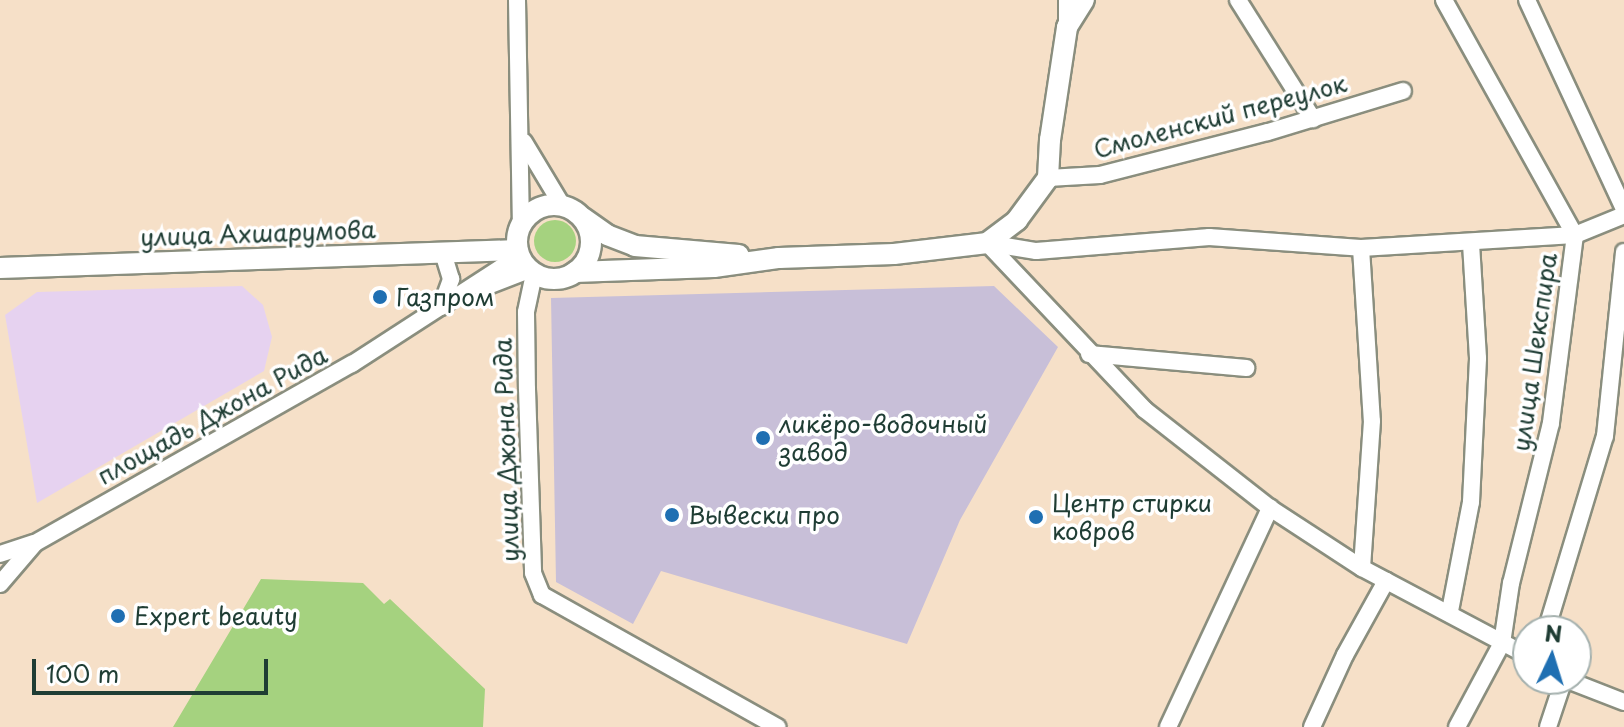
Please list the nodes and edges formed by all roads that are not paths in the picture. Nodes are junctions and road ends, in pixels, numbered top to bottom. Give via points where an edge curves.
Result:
1 (517, 0) edge
2 (1067, 0) edge
3 (1084, 0) edge
4 (1238, 0) edge
5 (1444, 0) edge
6 (1527, 0) edge
7 (1067, 27) junction
8 (1403, 91) dead end
9 (1313, 119) junction
10 (521, 137) junction
11 (1048, 178) junction
12 (1624, 209) edge
13 (572, 212) junction
14 (1624, 215) edge
15 (521, 225) junction
16 (1575, 235) junction
17 (987, 243) junction
18 (1471, 243) junction
19 (1361, 248) junction
20 (1624, 252) edge
21 (443, 253) junction
22 (779, 258) junction
23 (525, 263) junction
24 (0, 268) edge
25 (575, 272) junction
26 (441, 307) junction
27 (1089, 354) junction
28 (1246, 368) dead end
29 (1270, 508) junction
30 (35, 543) junction
31 (0, 554) edge
32 (1362, 568) junction
33 (1386, 581) junction
34 (0, 584) edge
35 (1450, 611) junction
36 (1551, 615) edge
37 (1502, 643) junction
38 (1512, 648) edge
39 (1592, 690) edge
40 (1559, 695) edge
41 (1624, 702) edge
42 (777, 727) edge
43 (1168, 727) edge
44 (1312, 727) edge
45 (1457, 727) edge
46 (1548, 727) edge

1 - 10 street
2 - 7 street
3 - 7 street
4 - 9 street
5 - 16 street, улица Шекспира
6 - 12 street
7 - 11 street
8 - 9 street, Смоленский переулок
9 - 11 street, Смоленский переулок via 1100,175
10 - 13 street
10 - 15 street
11 - 17 street via 1017,220
13 - 15 street via 539,209
13 - 22 street via 635,246
13 - 25 street via 587,227 589,252
14 - 16 street
15 - 23 street
16 - 18 street
16 - 37 street, улица Шекспира via 1551,423 1511,583
17 - 19 street via 1036,251 1209,237
17 - 22 street via 894,254
17 - 27 street
18 - 19 street
18 - 35 street via 1478,358 1471,502
19 - 32 street via 1372,421
20 - 36 street via 1605,436
21 - 23 street, улица Ахшарумова
21 - 24 street, улица Ахшарумова
21 - 26 street via 451,279
22 - 25 street via 714,267
23 - 25 street via 555,279
23 - 26 street, площадь Джона Рида
23 - 42 street, улица Джона Рида via 533,573 542,595
26 - 30 street, площадь Джона Рида via 352,364
27 - 28 street
27 - 29 street via 1145,410
29 - 32 street
29 - 43 street
30 - 31 street
30 - 34 street, площадь Джона Рида
32 - 33 street
33 - 35 street
33 - 44 street
35 - 37 street
37 - 38 street
37 - 45 street, улица Шекспира
39 - 41 street
40 - 46 street

